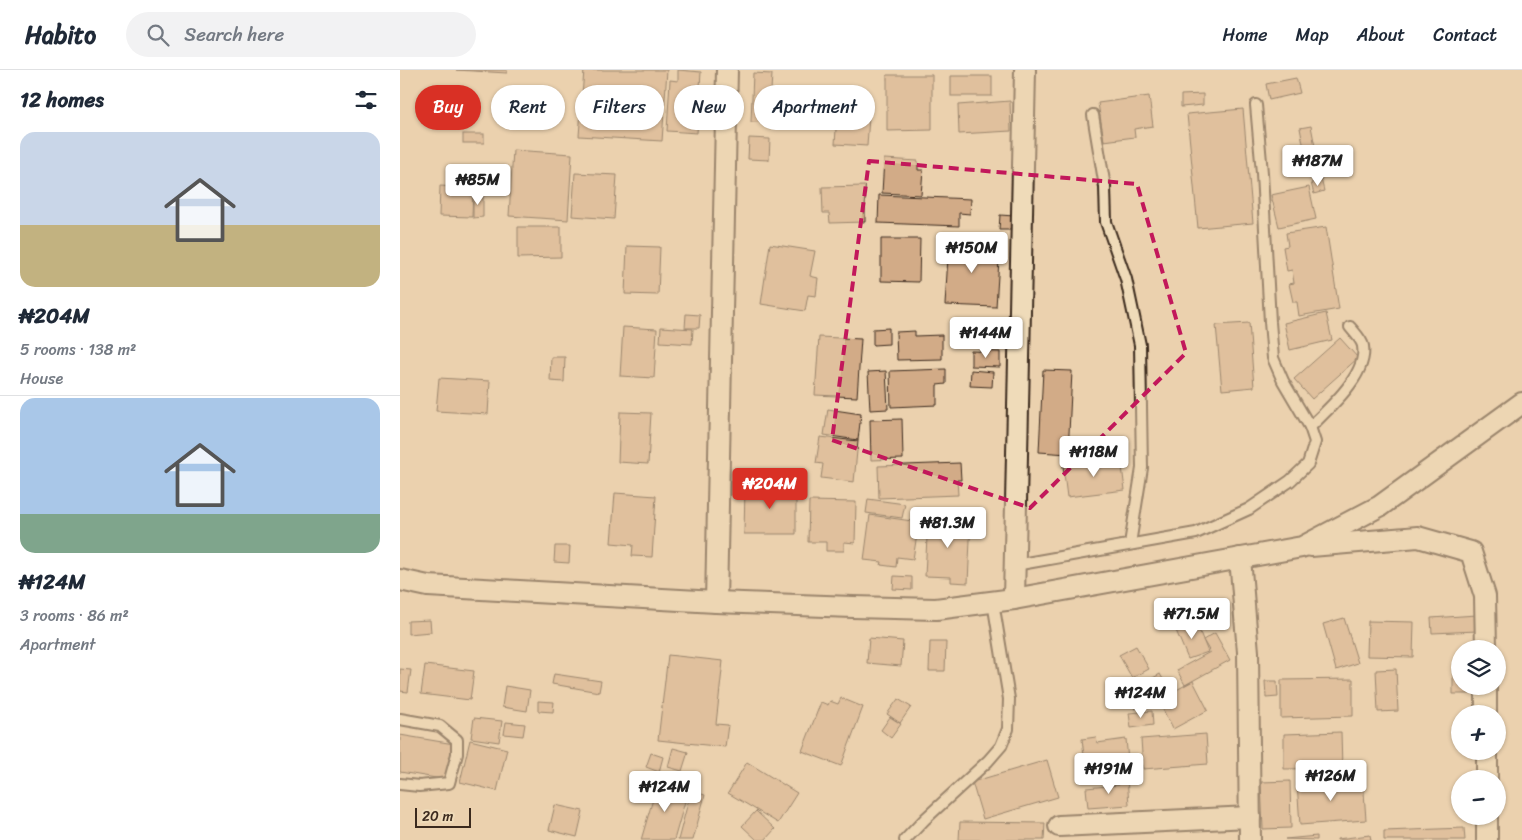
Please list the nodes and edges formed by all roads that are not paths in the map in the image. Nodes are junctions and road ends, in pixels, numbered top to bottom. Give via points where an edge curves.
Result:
1 (727, 70) edge
2 (1025, 70) edge
3 (1256, 105) dead end
4 (1093, 115) dead end
5 (1350, 327) dead end
6 (1522, 403) edge
7 (1310, 426) junction
8 (1130, 544) junction
9 (1302, 547) junction
10 (1240, 558) junction
11 (1015, 565) junction
12 (400, 580) edge
13 (428, 586) junction
14 (400, 591) edge
15 (1014, 600) junction
16 (716, 602) junction
17 (993, 602) junction
18 (1486, 640) edge
19 (400, 719) edge
20 (400, 784) edge
21 (1250, 817) junction
22 (1487, 825) edge
23 (1059, 826) dead end
24 (905, 840) edge
25 (1250, 840) edge
26 (1487, 840) edge

1 - 16 street
2 - 11 street
3 - 7 lane via 1273,358
4 - 8 lane via 1105,187 1106,222 1126,279 1140,344 1142,468
5 - 7 lane via 1363,345 1362,363 1345,393
6 - 9 street via 1380,506
7 - 8 lane via 1315,442 1308,464 1249,509 1196,533
8 - 11 lane
9 - 10 street
9 - 18 street via 1418,537 1471,552 1485,596
10 - 15 street
10 - 21 street via 1248,652
11 - 15 street
12 - 13 street
13 - 14 street
13 - 16 street
15 - 17 street
16 - 17 street via 936,609
17 - 24 lane via 1009,699 1008,729 1001,746 988,761
19 - 20 lane via 440,726 457,740 457,754 449,783 426,786
21 - 23 street
21 - 25 street
22 - 26 street

